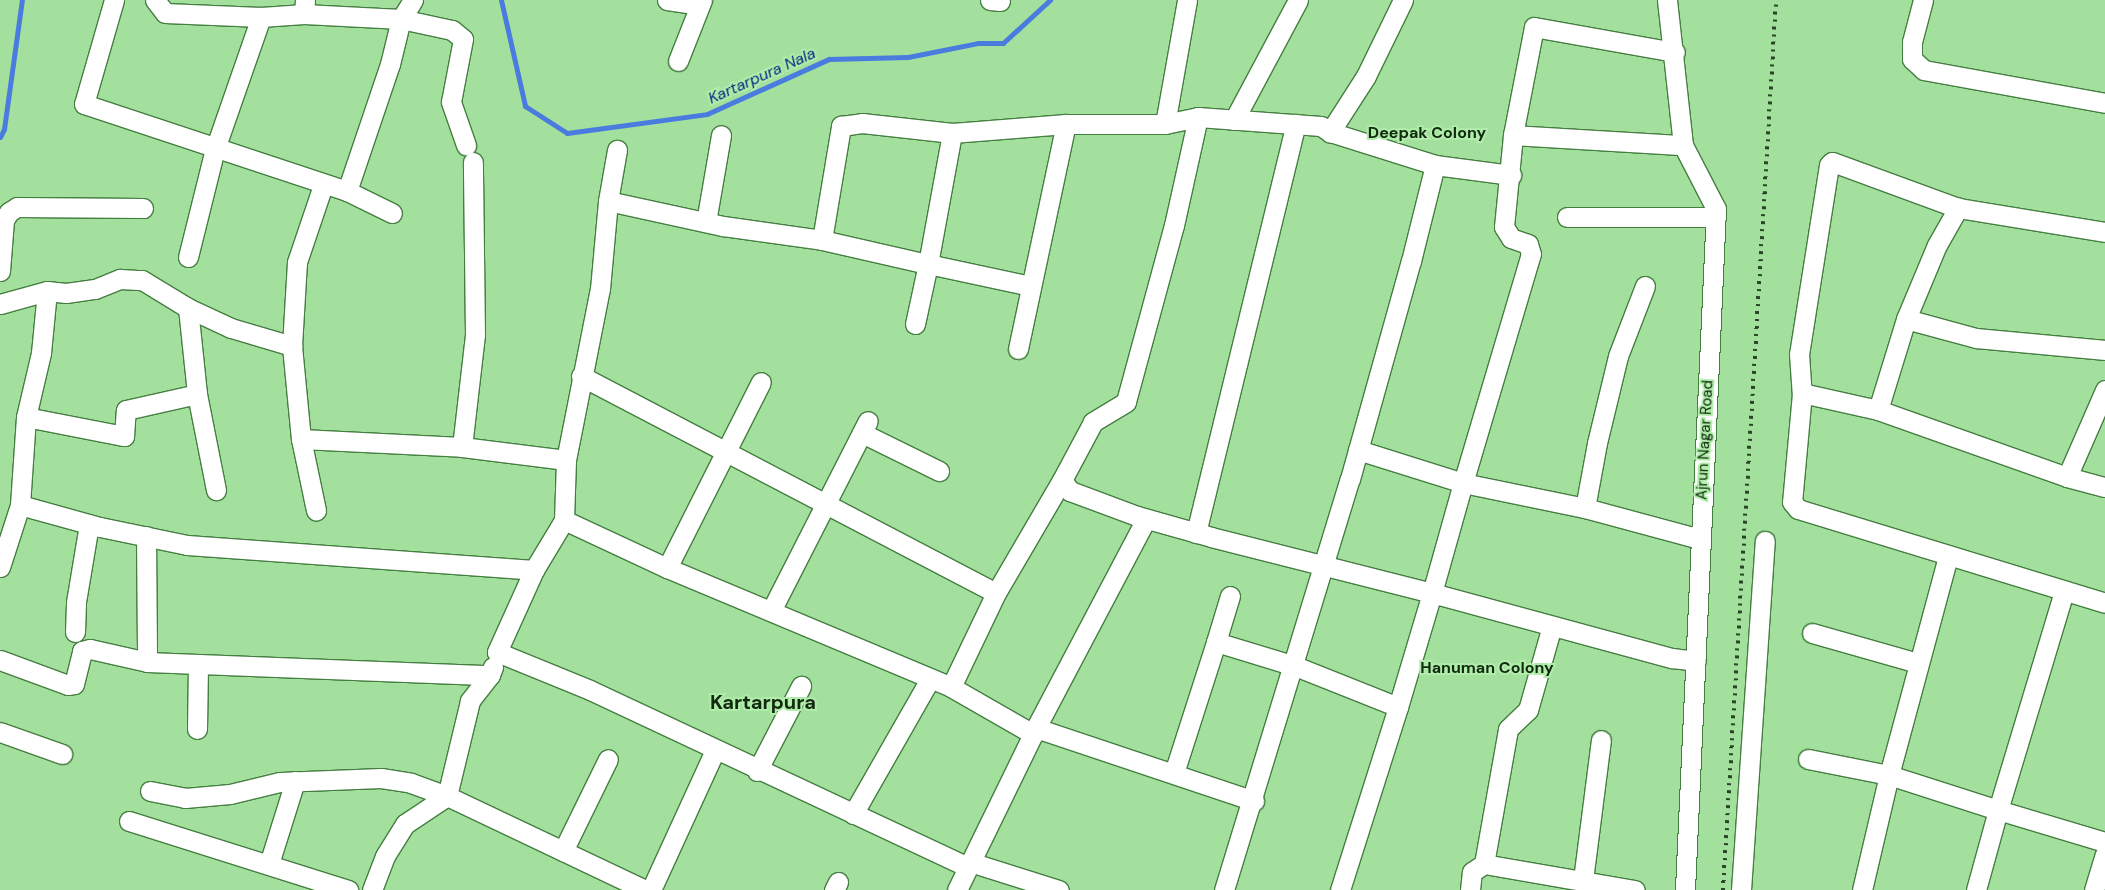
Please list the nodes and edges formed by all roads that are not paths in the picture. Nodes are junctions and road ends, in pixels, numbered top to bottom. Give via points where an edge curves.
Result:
1 (114, 0) edge
2 (155, 0) edge
3 (413, 0) edge
4 (667, 0) edge
5 (1188, 0) edge
6 (1298, 0) edge
7 (1403, 0) edge
8 (1667, 0) edge
9 (1923, 0) edge
10 (694, 1) edge
11 (304, 7) edge
12 (261, 17) junction
13 (401, 19) junction
14 (1675, 52) junction
15 (678, 61) dead end
16 (2105, 103) edge
17 (1198, 117) junction
18 (1234, 120) junction
19 (1066, 124) junction
20 (1165, 124) junction
21 (1296, 124) junction
22 (1330, 132) junction
23 (952, 133) junction
24 (720, 135) dead end
25 (1513, 135) junction
26 (466, 145) dead end
27 (1683, 145) junction
28 (215, 149) junction
29 (617, 150) dead end
30 (473, 162) dead end
31 (1435, 165) junction
32 (1511, 175) junction
33 (323, 185) junction
34 (347, 191) junction
35 (608, 201) junction
36 (143, 208) dead end
37 (1958, 208) junction
38 (392, 213) dead end
39 (1567, 217) dead end
40 (1716, 217) junction
41 (706, 222) junction
42 (2105, 232) edge
43 (822, 240) junction
44 (188, 257) dead end
45 (928, 264) junction
46 (0, 271) edge
47 (1031, 286) junction
48 (1645, 286) dead end
49 (47, 291) junction
50 (0, 304) edge
51 (188, 308) junction
52 (1906, 319) junction
53 (915, 324) dead end
54 (292, 346) junction
55 (1018, 349) dead end
56 (2105, 350) edge
57 (581, 376) junction
58 (761, 382) dead end
59 (2105, 390) edge
60 (1802, 393) junction
61 (197, 394) junction
62 (1878, 410) junction
63 (26, 417) junction
64 (301, 439) junction
65 (462, 447) junction
66 (1358, 450) junction
67 (728, 451) junction
68 (566, 460) junction
69 (939, 471) dead end
70 (2067, 477) junction
71 (1062, 480) junction
72 (1463, 482) junction
73 (2105, 487) edge
74 (216, 490) dead end
75 (826, 503) junction
76 (20, 505) junction
77 (1585, 508) junction
78 (316, 510) dead end
79 (1146, 519) junction
80 (564, 520) junction
81 (89, 524) junction
82 (1196, 533) junction
83 (146, 536) junction
84 (1700, 539) junction
85 (1765, 541) dead end
86 (1948, 557) junction
87 (0, 567) edge
88 (1324, 567) junction
89 (667, 568) junction
90 (534, 570) junction
91 (2064, 591) junction
92 (996, 593) junction
93 (1432, 593) junction
94 (1230, 596) dead end
95 (2105, 602) edge
96 (771, 612) junction
97 (1552, 626) junction
98 (76, 632) dead end
99 (1812, 633) dead end
100 (1216, 642) junction
101 (497, 652) junction
102 (0, 660) edge
103 (1696, 661) junction
104 (147, 662) junction
105 (1918, 663) junction
106 (198, 664) junction
107 (1295, 666) junction
108 (490, 675) junction
109 (930, 679) junction
110 (801, 686) dead end
111 (950, 687) junction
112 (1398, 707) junction
113 (197, 729) dead end
114 (1035, 731) junction
115 (0, 732) edge
116 (1601, 740) dead end
117 (715, 750) junction
118 (62, 754) dead end
119 (608, 759) dead end
120 (1808, 759) dead end
121 (757, 770) junction
122 (1174, 773) junction
123 (1888, 775) junction
124 (295, 781) junction
125 (150, 791) dead end
126 (447, 796) junction
127 (1254, 801) junction
128 (1998, 810) junction
129 (853, 814) junction
130 (129, 821) dead end
131 (2105, 842) edge
132 (562, 851) junction
133 (2105, 855) edge
134 (269, 864) junction
135 (969, 864) junction
136 (1484, 864) junction
137 (1583, 880) junction
138 (1053, 889) edge
139 (348, 890) edge
140 (372, 890) edge
141 (645, 890) edge
142 (651, 890) edge
143 (957, 890) edge
144 (1224, 890) edge
145 (1340, 890) edge
146 (1470, 890) edge
147 (1635, 890) edge
148 (1685, 890) edge
149 (1740, 890) edge
150 (1862, 890) edge
151 (1976, 890) edge
152 (2094, 890) edge

1 - 28 street via 84,104
2 - 12 street via 165,13
3 - 13 street
4 - 10 street
5 - 20 street
6 - 18 street
7 - 22 street via 1366,76
8 - 14 street, Ajrun Nagar Road
9 - 16 street via 1912,42 1912,59 1924,70
10 - 15 street
11 - 12 street
11 - 13 street
12 - 28 street
13 - 26 street via 452,30 463,39 451,102
13 - 34 street via 390,64
14 - 25 street via 1534,27
14 - 27 street, Ajrun Nagar Road
17 - 18 street
17 - 20 street
17 - 71 street via 1174,225 1126,402 1093,422
18 - 21 street
19 - 20 street
19 - 23 street
19 - 47 street
21 - 22 street via 1322,126
21 - 82 street
22 - 31 street
23 - 43 street via 862,123 841,126
23 - 45 street
24 - 41 street
25 - 27 street
25 - 32 street
27 - 40 street, Ajrun Nagar Road via 1716,208
28 - 33 street
28 - 44 street
29 - 35 street
30 - 65 street via 475,335
31 - 32 street
31 - 66 street
32 - 72 street via 1506,233 1528,244 1531,254
33 - 34 street
33 - 54 street via 297,262
34 - 38 street
35 - 41 street
35 - 57 street via 600,289
36 - 46 street via 17,207 4,220
37 - 42 street
37 - 52 street via 1937,245
37 - 60 street via 1832,162 1799,354
39 - 40 street
40 - 84 street, Ajrun Nagar Road
41 - 43 street
43 - 45 street
45 - 47 street
45 - 53 street
47 - 55 street
48 - 77 street via 1618,356
49 - 50 street
49 - 51 street via 66,293 94,289 120,279 142,280
49 - 63 street via 41,353
51 - 54 street via 232,328
51 - 61 street
52 - 56 street via 1976,338
52 - 62 street
54 - 64 street
57 - 67 street
57 - 68 street
58 - 67 street
59 - 70 street
60 - 62 street
60 - 86 street via 1792,492 1792,502 1798,509
61 - 63 street via 126,410 124,436
61 - 74 street
62 - 70 street
63 - 76 street
64 - 65 street
64 - 78 street
65 - 68 street
66 - 72 street
66 - 88 street
67 - 75 street
67 - 89 street
68 - 80 street
69 - 75 street via 865,427
70 - 73 street
71 - 79 street via 1070,490
71 - 92 street
72 - 77 street
72 - 93 street
75 - 92 street
75 - 96 street
76 - 81 street
76 - 87 street
77 - 84 street
79 - 82 street
79 - 114 street
80 - 89 street
80 - 90 street
81 - 83 street
81 - 98 street via 76,602
82 - 88 street
83 - 90 street via 187,545
83 - 104 street
84 - 103 street, Ajrun Nagar Road
85 - 149 street
86 - 91 street
86 - 105 street
88 - 93 street
88 - 107 street
89 - 96 street
90 - 101 street
91 - 95 street
91 - 128 street
92 - 111 street
93 - 97 street
93 - 112 street
94 - 100 street
96 - 109 street
97 - 103 street via 1672,658
97 - 136 street via 1528,710 1508,729
99 - 105 street
100 - 107 street
100 - 122 street
101 - 108 street
101 - 117 street via 590,690
102 - 104 street via 68,685 74,684 82,651 90,649
103 - 148 street, Ajrun Nagar Road
104 - 106 street
105 - 123 street
106 - 108 street
106 - 113 street
107 - 112 street
107 - 127 street
108 - 126 street via 470,701
109 - 111 street
109 - 129 street
110 - 121 street
111 - 114 street
112 - 145 street
114 - 122 street
114 - 135 street
115 - 118 street
116 - 137 street
117 - 121 street
117 - 142 street
119 - 132 street
120 - 123 street
121 - 129 street
122 - 127 street
123 - 128 street
123 - 150 street
124 - 125 street via 230,794 185,798
124 - 126 street via 380,778 412,783
124 - 134 street
126 - 132 street
126 - 140 street via 405,824 385,856
127 - 144 street
128 - 131 street
128 - 151 street
129 - 135 street
130 - 134 street
132 - 141 street
133 - 152 street
134 - 139 street
135 - 138 street
135 - 143 street
136 - 137 street
136 - 146 street via 1472,872
137 - 147 street

